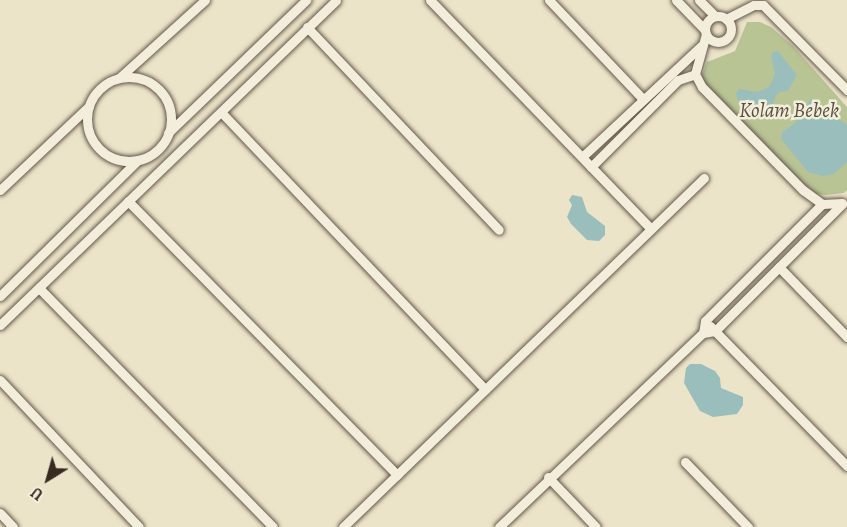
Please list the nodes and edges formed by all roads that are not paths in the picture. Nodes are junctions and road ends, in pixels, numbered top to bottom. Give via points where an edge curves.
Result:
1 (205, 0) edge
2 (306, 0) edge
3 (336, 0) edge
4 (430, 0) edge
5 (549, 0) edge
6 (676, 0) edge
7 (699, 0) edge
8 (715, 16) junction
9 (726, 19) junction
10 (307, 27) junction
11 (705, 32) junction
12 (701, 46) junction
13 (695, 74) junction
14 (119, 78) junction
15 (847, 90) edge
16 (643, 99) junction
17 (88, 106) junction
18 (221, 112) junction
19 (168, 133) junction
20 (582, 157) junction
21 (138, 160) junction
22 (591, 167) junction
23 (704, 178) dead end
24 (0, 190) edge
25 (128, 201) junction
26 (844, 202) edge
27 (822, 204) junction
28 (651, 229) junction
29 (499, 230) dead end
30 (779, 267) junction
31 (39, 288) junction
32 (0, 296) edge
33 (705, 321) junction
34 (0, 325) edge
35 (715, 331) junction
36 (703, 333) junction
37 (847, 337) edge
38 (0, 380) edge
39 (486, 389) junction
40 (685, 462) dead end
41 (847, 466) edge
42 (397, 475) junction
43 (548, 477) junction
44 (0, 513) edge
45 (13, 527) edge
46 (139, 527) edge
47 (273, 527) edge
48 (343, 527) edge
49 (499, 527) edge
50 (596, 527) edge
51 (748, 527) edge

1 - 14 street
2 - 19 street
3 - 10 street
4 - 20 street
5 - 16 street
6 - 11 street
7 - 8 street
8 - 9 street
8 - 11 street via 707,21
9 - 11 street via 731,30 724,40 713,41
9 - 15 street via 754,5 763,5
10 - 18 street
10 - 29 street
11 - 12 street
12 - 13 street
12 - 16 street
13 - 22 street via 678,80
13 - 27 street via 702,87 803,190
14 - 17 street via 100,88
14 - 19 street via 145,80 156,87 169,110
16 - 20 street
17 - 21 street via 88,131 102,152
17 - 24 street
18 - 25 street
18 - 39 street
19 - 21 street via 157,150
20 - 22 street
21 - 32 street
22 - 28 street
23 - 28 street
25 - 31 street
25 - 42 street
26 - 27 street
26 - 30 street
27 - 33 street
28 - 39 street
30 - 35 street
30 - 37 street
31 - 34 street
31 - 47 street
33 - 35 street
33 - 36 street
35 - 36 street
35 - 41 street
36 - 43 street
38 - 46 street
39 - 42 street
40 - 51 street
42 - 48 street
43 - 49 street
43 - 50 street
44 - 45 street

